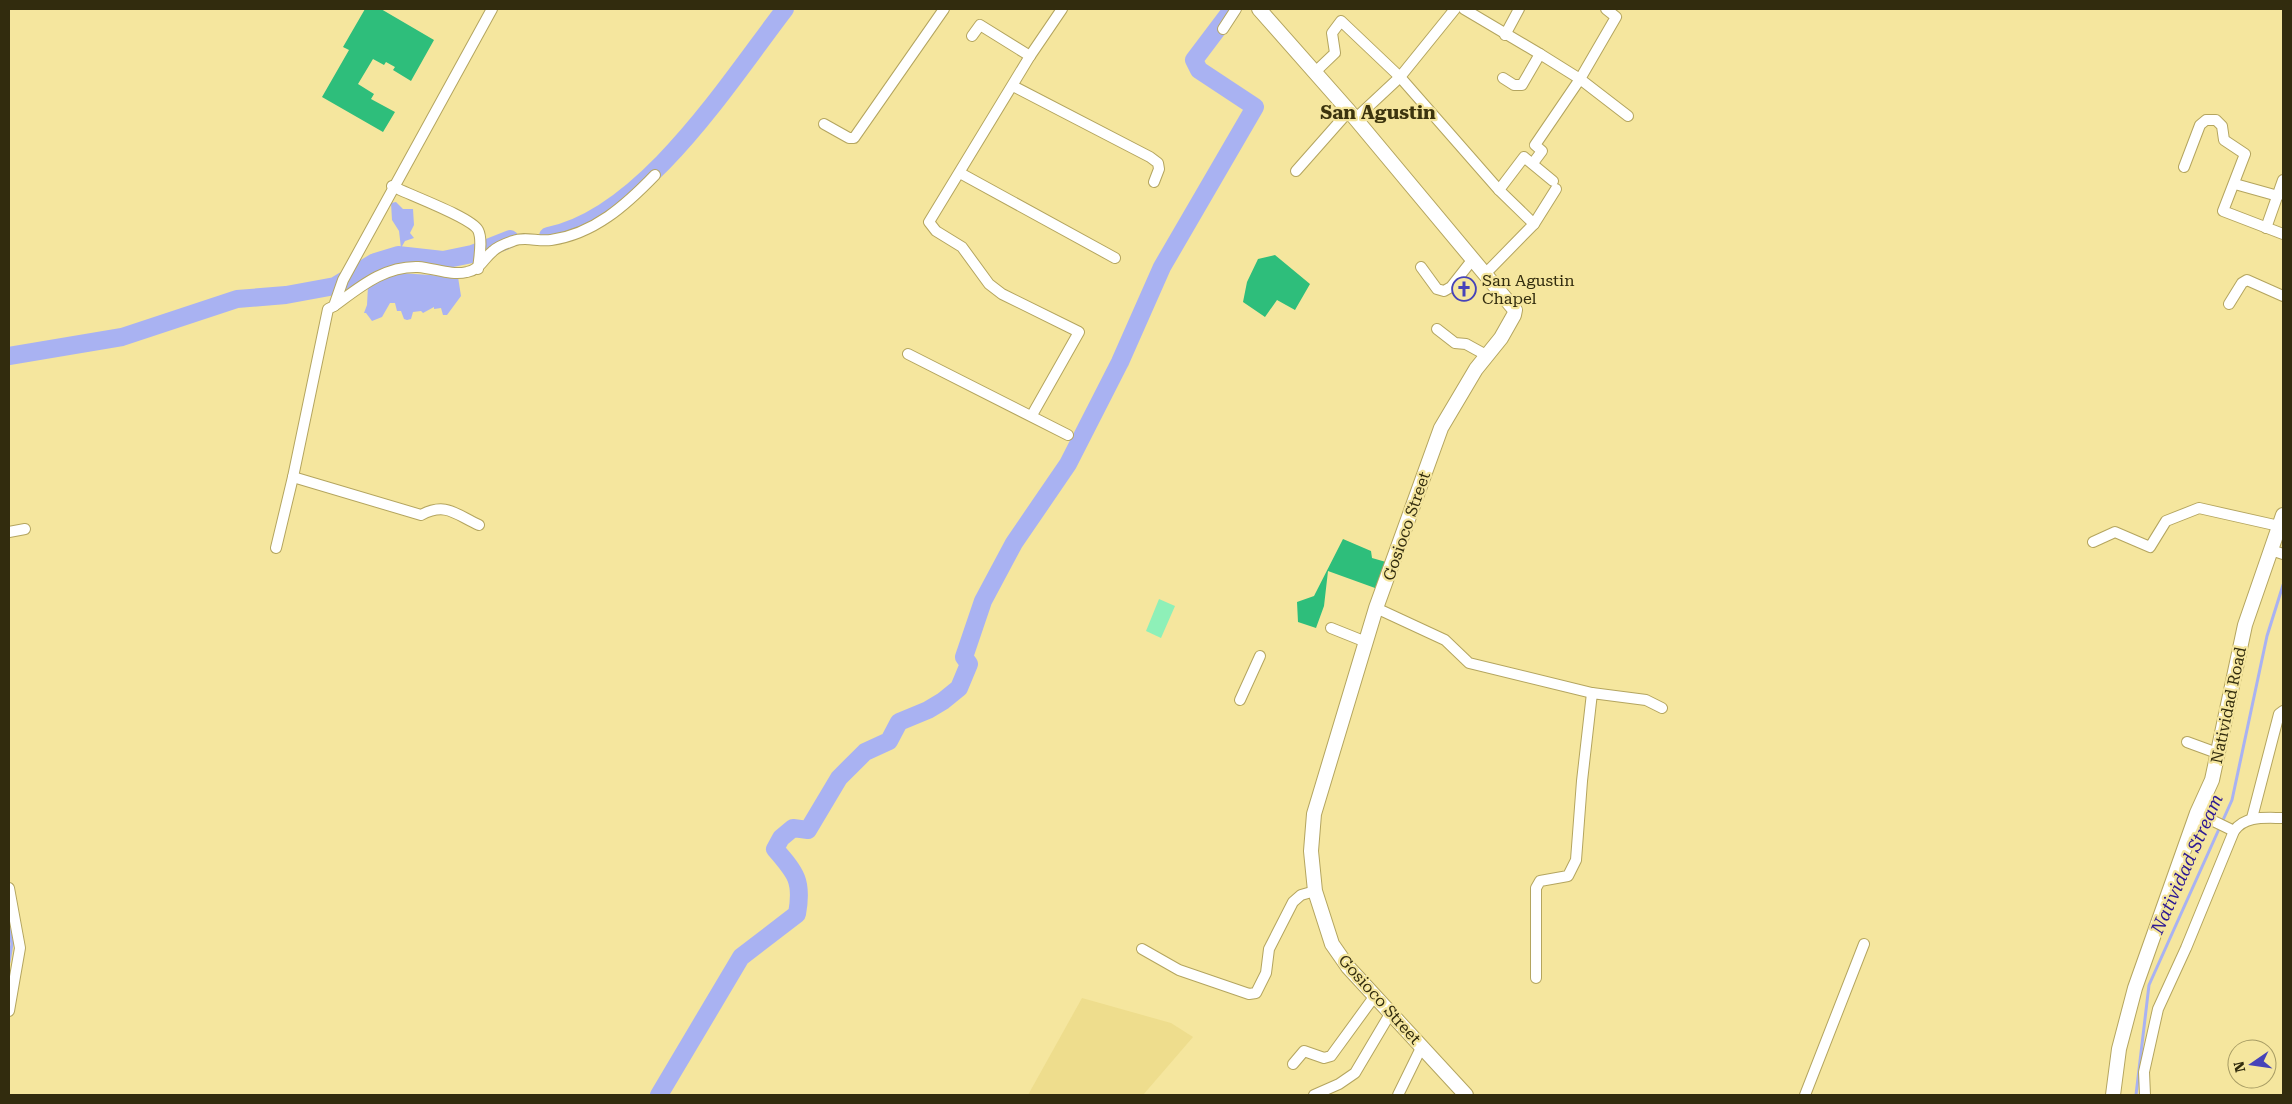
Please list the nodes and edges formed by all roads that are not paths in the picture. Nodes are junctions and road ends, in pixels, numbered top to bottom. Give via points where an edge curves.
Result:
1 (492, 9) edge
2 (944, 9) edge
3 (1062, 9) edge
4 (1236, 9) edge
5 (1260, 9) edge
6 (1456, 9) edge
7 (1464, 9) edge
8 (1519, 9) edge
9 (1606, 9) edge
10 (1223, 29) dead end
11 (1505, 35) junction
12 (972, 36) dead end
13 (1540, 54) junction
14 (1030, 56) junction
15 (1315, 72) junction
16 (1400, 76) junction
17 (1503, 78) dead end
18 (1580, 78) junction
19 (1012, 86) junction
20 (1352, 115) junction
21 (1628, 116) dead end
22 (824, 124) dead end
23 (1533, 164) junction
24 (2184, 167) dead end
25 (1296, 171) dead end
26 (960, 173) junction
27 (655, 175) dead end
28 (2283, 180) edge
29 (1154, 182) dead end
30 (2235, 184) junction
31 (392, 186) junction
32 (1499, 190) junction
33 (2278, 196) junction
34 (1534, 224) junction
35 (2266, 228) junction
36 (2283, 234) edge
37 (1115, 258) dead end
38 (1473, 259) junction
39 (1421, 267) dead end
40 (478, 269) junction
41 (1486, 273) junction
42 (2283, 296) edge
43 (335, 302) junction
44 (2229, 304) dead end
45 (1437, 329) dead end
46 (908, 354) dead end
47 (1486, 355) junction
48 (1032, 415) junction
49 (1068, 435) dead end
50 (293, 478) junction
51 (2281, 520) edge
52 (479, 525) dead end
53 (25, 529) dead end
54 (9, 532) edge
55 (2093, 542) dead end
56 (276, 548) dead end
57 (2279, 552) edge
58 (1376, 608) junction
59 (1331, 628) dead end
60 (1366, 642) junction
61 (1260, 656) dead end
62 (1592, 693) junction
63 (1240, 700) dead end
64 (1662, 708) dead end
65 (2283, 711) edge
66 (2187, 742) dead end
67 (2217, 753) junction
68 (2197, 813) junction
69 (2252, 818) junction
70 (2283, 818) edge
71 (2230, 829) junction
72 (9, 888) edge
73 (1315, 891) junction
74 (1864, 944) dead end
75 (1142, 949) dead end
76 (1536, 978) dead end
77 (1374, 997) junction
78 (9, 1011) edge
79 (1390, 1014) junction
80 (1422, 1046) junction
81 (1293, 1064) dead end
82 (1314, 1095) edge
83 (1398, 1095) edge
84 (1466, 1095) edge
85 (1805, 1095) edge
86 (2112, 1095) edge
87 (2145, 1095) edge

1 - 31 street
2 - 22 street via 854,138
3 - 14 street
4 - 10 street
5 - 15 street, Gosioco Street
6 - 16 street
7 - 11 street
8 - 11 street
9 - 18 street via 1616,18
11 - 13 street
12 - 14 street via 980,25
13 - 17 street via 1522,85 1514,85
13 - 18 street
14 - 19 street
15 - 16 street via 1334,53 1332,33 1341,21
15 - 20 street, Gosioco Street
16 - 20 street
16 - 32 street
18 - 21 street
18 - 23 street via 1535,145 1542,151
19 - 26 street
19 - 29 street via 1150,157 1158,163 1159,169
20 - 25 street
20 - 38 street, Gosioco Street
23 - 32 street via 1524,157
23 - 34 street via 1554,185
24 - 30 street via 2200,125 2206,120 2216,120 2222,126 2224,140 2245,154
26 - 37 street
26 - 48 street via 929,222 962,247 989,284 1002,294 1079,332
27 - 40 street via 621,208 589,228 549,240 514,240 493,250
28 - 33 street
30 - 33 street
30 - 35 street via 2223,211
31 - 40 street via 461,216 478,229
31 - 43 street via 343,280
32 - 34 street
33 - 35 street
34 - 41 street
35 - 36 street
38 - 39 street via 1451,287 1444,291 1437,289
38 - 41 street, Gosioco Street
40 - 43 street via 466,273 419,267 391,270 378,274
41 - 47 street, Gosioco Street via 1515,310 1501,338
42 - 44 street via 2246,280
43 - 50 street via 328,309
45 - 47 street via 1455,343 1466,344
46 - 48 street
47 - 58 street, Gosioco Street via 1441,428
48 - 49 street
50 - 52 street via 421,515 435,508 444,509
50 - 56 street
51 - 55 street via 2199,508 2166,522 2150,547 2115,532
51 - 57 street, Natividad Road
53 - 54 street
57 - 67 street, Natividad Road via 2245,625
58 - 60 street, Gosioco Street
58 - 62 street via 1445,640 1469,663
59 - 60 street
60 - 73 street, Gosioco Street via 1314,814 1310,852
61 - 63 street
62 - 64 street via 1646,700
62 - 76 street via 1576,860 1568,876 1540,881 1536,888
65 - 69 street via 2279,714
66 - 67 street
67 - 68 street, Natividad Road via 2212,780
68 - 71 street
68 - 86 street, Natividad Road via 2135,988 2119,1049
69 - 70 street
69 - 71 street
71 - 87 street via 2186,948 2158,1009 2144,1072
72 - 78 street via 20,948
73 - 75 street via 1301,895 1293,902 1269,950 1266,973 1256,993 1248,994 1179,970
73 - 77 street, Gosioco Street via 1332,944
74 - 85 street
77 - 79 street, Gosioco Street
77 - 81 street via 1331,1056 1324,1058 1304,1051
79 - 80 street, Gosioco Street
79 - 82 street via 1355,1073 1340,1084
80 - 83 street
80 - 84 street, Gosioco Street

